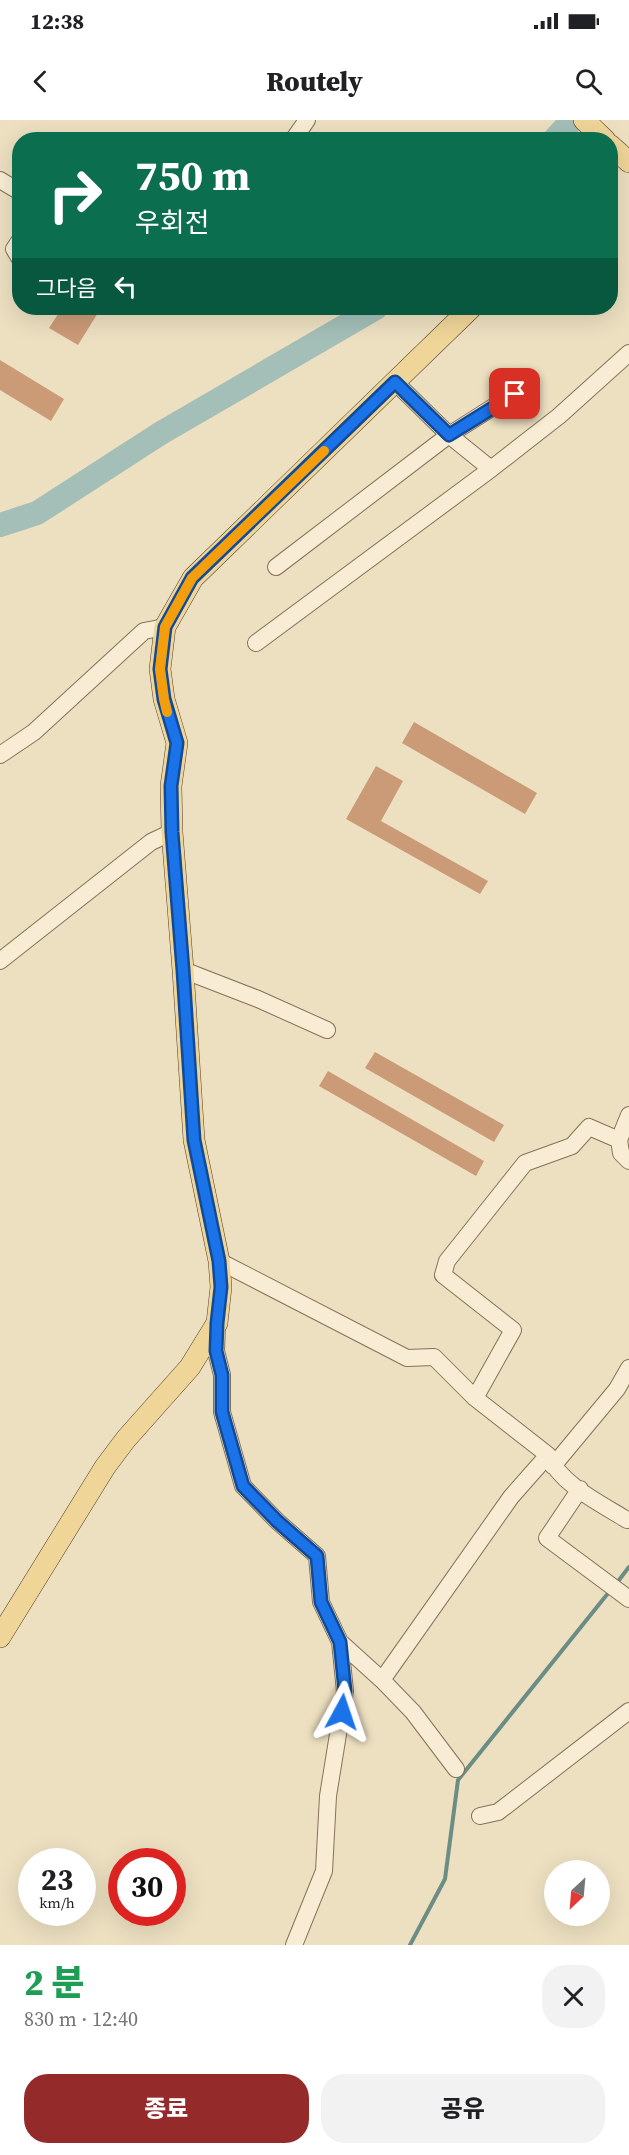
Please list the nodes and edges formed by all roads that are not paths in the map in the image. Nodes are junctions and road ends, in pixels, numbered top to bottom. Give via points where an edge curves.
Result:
1 (464, 315) edge
2 (629, 353) edge
3 (395, 382) junction
4 (531, 383) dead end
5 (449, 435) junction
6 (490, 469) junction
7 (276, 567) dead end
8 (165, 627) junction
9 (256, 643) dead end
10 (0, 755) edge
11 (172, 832) junction
12 (0, 962) edge
13 (183, 970) junction
14 (327, 1030) dead end
15 (629, 1114) edge
16 (619, 1140) junction
17 (629, 1161) edge
18 (219, 1261) junction
19 (217, 1323) junction
20 (629, 1368) edge
21 (475, 1398) junction
22 (550, 1460) junction
23 (580, 1489) junction
24 (627, 1520) dead end
25 (629, 1599) edge
26 (0, 1637) edge
27 (340, 1642) junction
28 (382, 1680) junction
29 (629, 1711) edge
30 (456, 1769) dead end
31 (480, 1816) dead end
32 (294, 1945) edge

1 - 3 main road
2 - 6 street via 559,416
3 - 5 street
3 - 8 main road via 192,578
4 - 5 street
5 - 6 street
5 - 7 street
6 - 9 street
8 - 10 street via 144,631 34,732
8 - 11 main road via 160,669 177,743 171,786
11 - 12 street via 151,842
11 - 13 main road
13 - 14 street
13 - 18 main road via 194,1140
15 - 16 street
16 - 17 street via 621,1153
16 - 21 street via 589,1127 572,1146 525,1163 447,1261 443,1275 513,1330
18 - 19 main road
18 - 21 street via 407,1358 434,1357
19 - 26 main road via 190,1367 105,1467
19 - 27 street via 222,1412 243,1486 317,1556 321,1602
20 - 22 street via 617,1389
21 - 22 street
22 - 23 street
22 - 28 street via 511,1497
23 - 24 street
23 - 25 street via 547,1538
27 - 28 street
27 - 32 street via 345,1691 328,1796 324,1871
28 - 30 street
29 - 31 street via 498,1812

